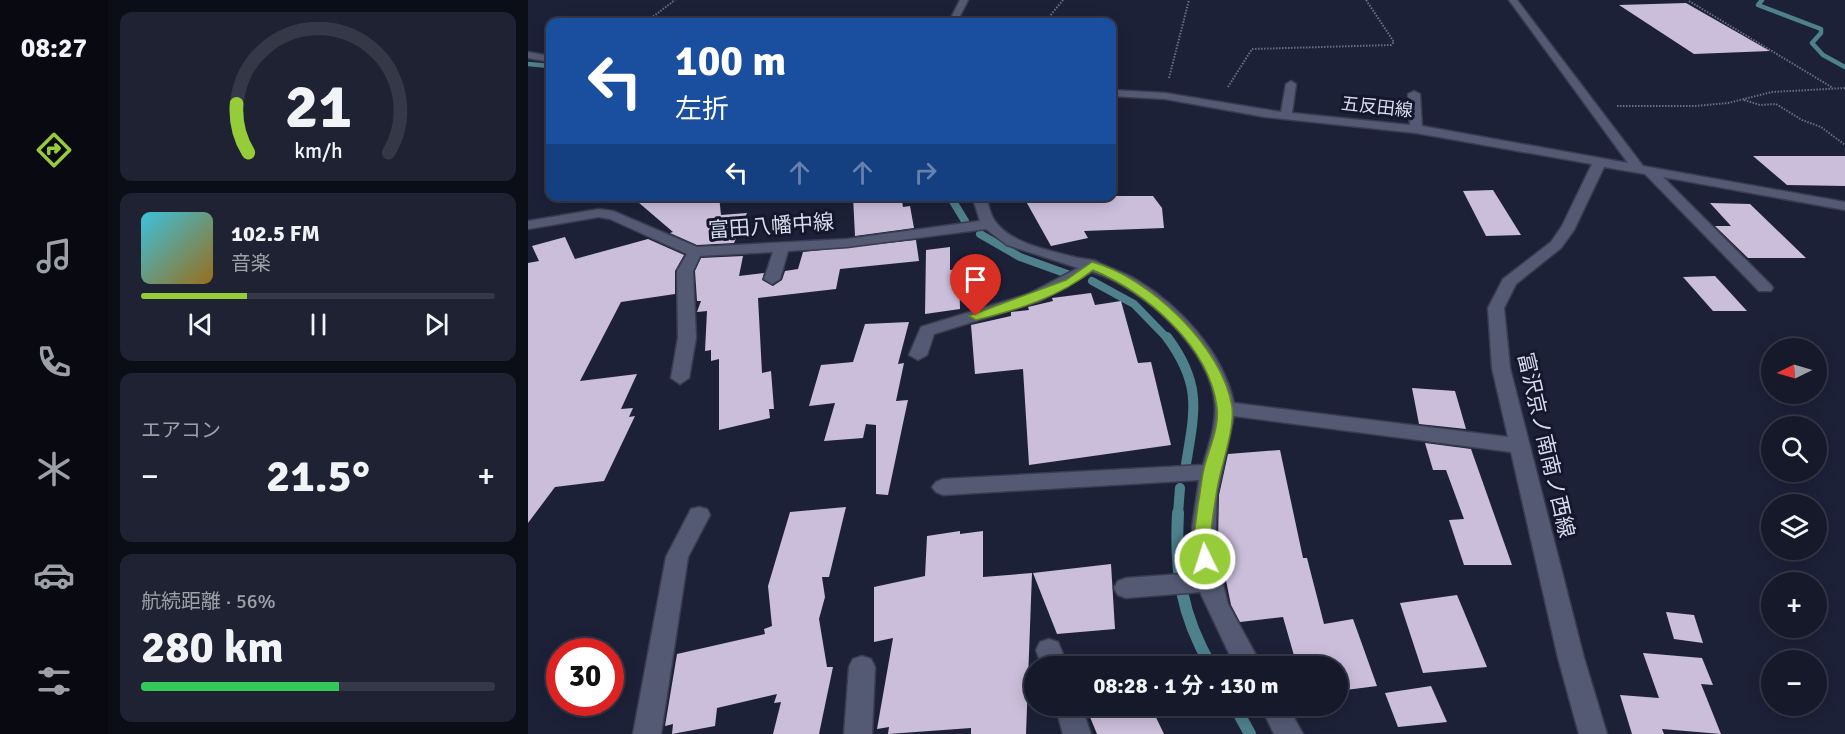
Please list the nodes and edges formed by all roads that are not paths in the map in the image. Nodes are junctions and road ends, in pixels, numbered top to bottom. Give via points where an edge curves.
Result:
1 (964, 0) edge
2 (1513, 0) edge
3 (955, 18) edge
4 (528, 55) edge
5 (545, 58) edge
6 (528, 60) edge
7 (1291, 84) dead end
8 (1116, 93) edge
9 (1414, 94) dead end
10 (1286, 116) junction
11 (1416, 129) junction
12 (1600, 162) junction
13 (1642, 168) junction
14 (981, 201) edge
15 (1845, 206) edge
16 (989, 224) junction
17 (528, 225) edge
18 (782, 247) junction
19 (695, 252) junction
20 (1092, 265) junction
21 (772, 279) dead end
22 (1765, 288) dead end
23 (918, 355) dead end
24 (680, 378) dead end
25 (1225, 408) junction
26 (1521, 446) junction
27 (1211, 472) junction
28 (943, 487) dead end
29 (699, 514) dead end
30 (1202, 583) junction
31 (1126, 588) dead end
32 (1243, 656) edge
33 (862, 667) dead end
34 (1071, 716) edge
35 (1279, 716) edge
36 (647, 734) edge
37 (858, 734) edge
38 (1077, 734) edge
39 (1289, 734) edge
40 (1593, 734) edge

1 - 3 street
2 - 13 street
4 - 5 street
5 - 6 street
7 - 10 street
8 - 10 street, 五反田線 via 1165,96
9 - 11 street
10 - 11 street, 五反田線
11 - 12 street, 五反田線
12 - 13 street, 五反田線
12 - 26 street, 富沢京ノ南南ノ西線 via 1569,227 1556,245 1509,282 1496,308 1501,368
13 - 15 street, 五反田線
13 - 22 street
14 - 16 street
16 - 18 street, 富田八幡中線 via 907,237
16 - 20 street via 1012,242 1046,255
17 - 19 street, 富田八幡中線 via 599,213 613,215
18 - 19 street, 富田八幡中線
18 - 21 street
19 - 24 street via 685,271 687,338
20 - 23 street via 1071,282 1008,308 927,331
20 - 25 street via 1123,278 1183,327 1216,378
25 - 26 street
25 - 27 street
26 - 40 street, 富沢京ノ南南ノ西線
27 - 28 street
27 - 30 street
29 - 36 street via 677,557
30 - 31 street
30 - 32 street
33 - 37 street
34 - 38 street
35 - 39 street

